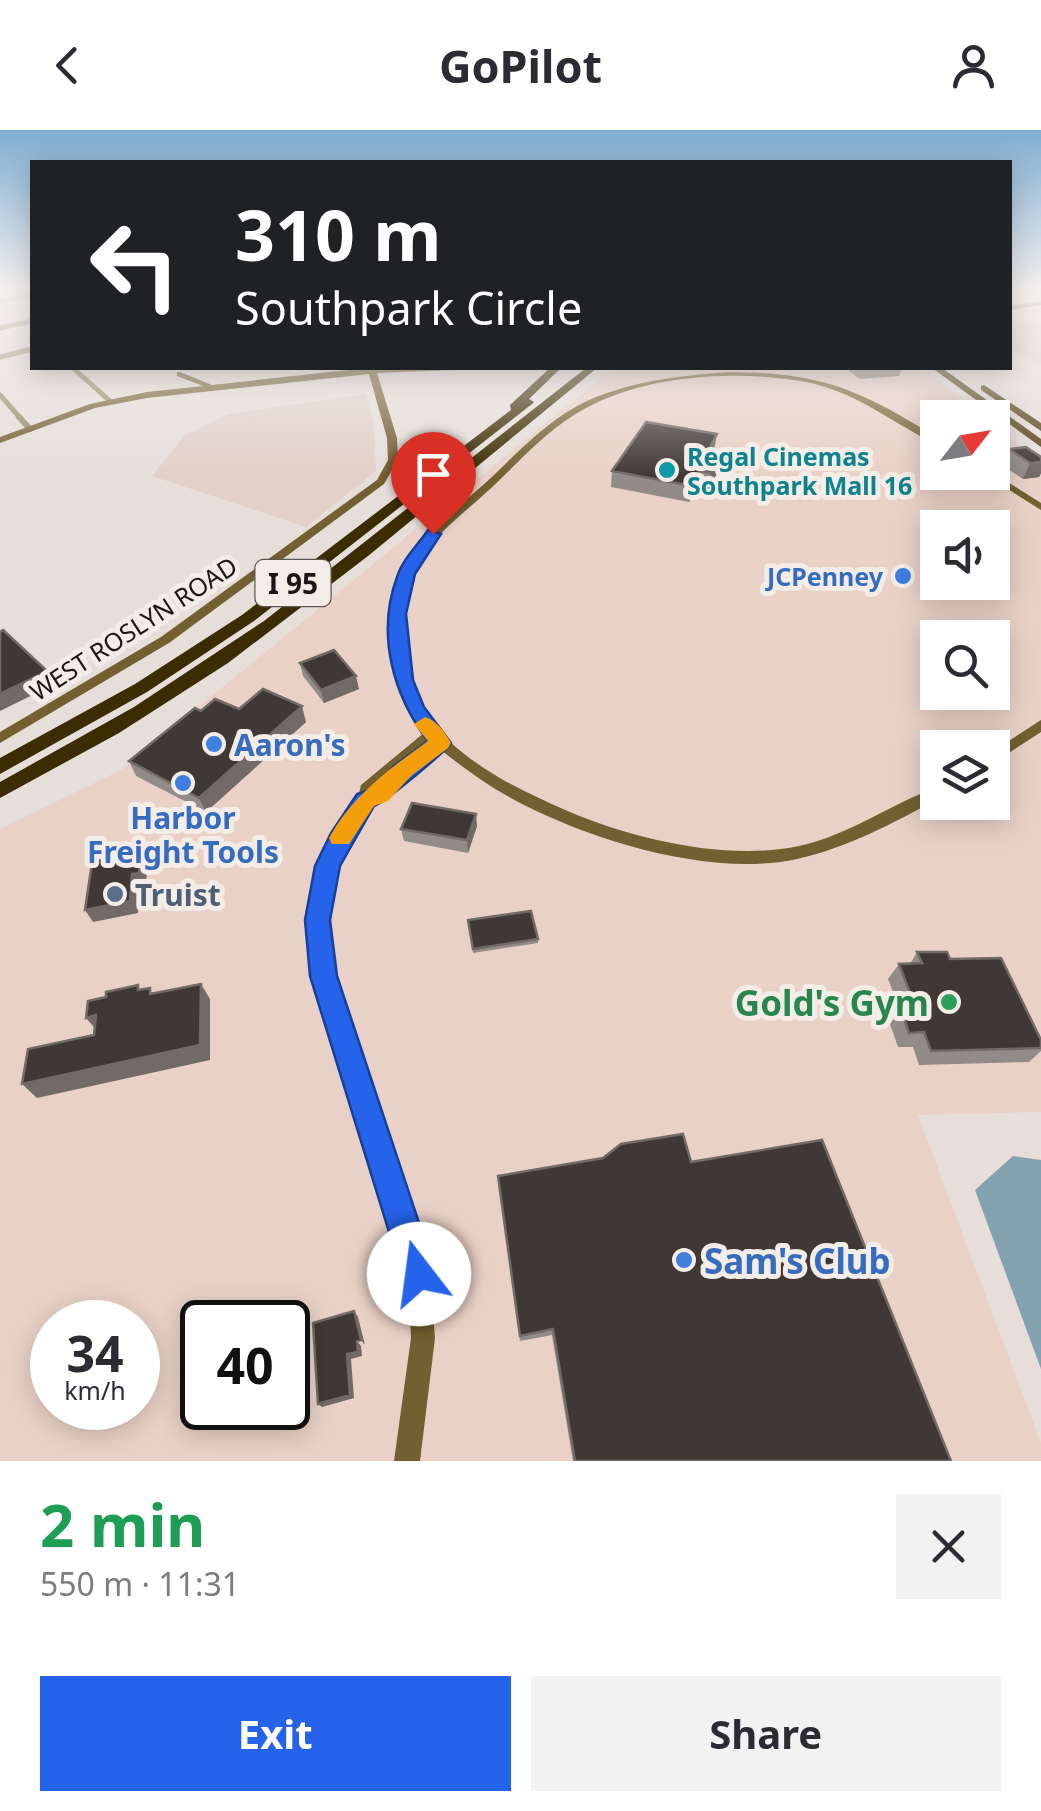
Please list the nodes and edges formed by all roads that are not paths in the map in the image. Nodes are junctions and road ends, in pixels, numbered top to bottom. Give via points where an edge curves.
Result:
1 (75, 370) edge
2 (366, 370) edge
3 (375, 370) edge
4 (554, 370) edge
5 (813, 370) edge
6 (939, 370) edge
7 (959, 370) edge
8 (176, 371) edge
9 (573, 374) edge
10 (814, 381) junction
11 (222, 386) junction
12 (191, 389) junction
13 (0, 395) edge
14 (111, 402) junction
15 (30, 428) junction
16 (1041, 428) edge
17 (920, 431) edge
18 (483, 436) junction
19 (0, 440) edge
20 (1041, 444) edge
21 (1010, 487) edge
22 (1041, 507) edge
23 (1041, 724) edge
24 (0, 738) edge
25 (437, 738) junction
26 (1010, 746) edge
27 (0, 767) edge
28 (473, 768) junction
29 (403, 770) junction
30 (0, 790) edge
31 (366, 800) junction
32 (920, 802) edge
33 (407, 1461) edge

1 - 14 street
2 - 11 street
3 - 24 street, WEST ROSLYN ROAD via 392,438 393,460 382,482 166,640
4 - 18 highway
5 - 10 street
6 - 20 main road
7 - 16 main road
8 - 11 street
8 - 12 street
9 - 18 highway, I 95
9 - 30 highway, I 95 via 362,553 222,659
10 - 17 street via 875,404
10 - 25 street via 703,378 602,398 563,420 444,524 408,569 397,610 403,680
11 - 12 street
12 - 14 street
13 - 15 street
14 - 15 street
15 - 19 street
18 - 27 highway, I 95 via 222,635
21 - 22 street
23 - 26 street
25 - 28 street
25 - 29 street
25 - 31 street via 368,785
28 - 29 street via 436,760
28 - 32 street via 538,805 614,834 686,852 752,858 807,850
29 - 31 street
31 - 33 street via 328,866 317,946 419,1274 420,1377

